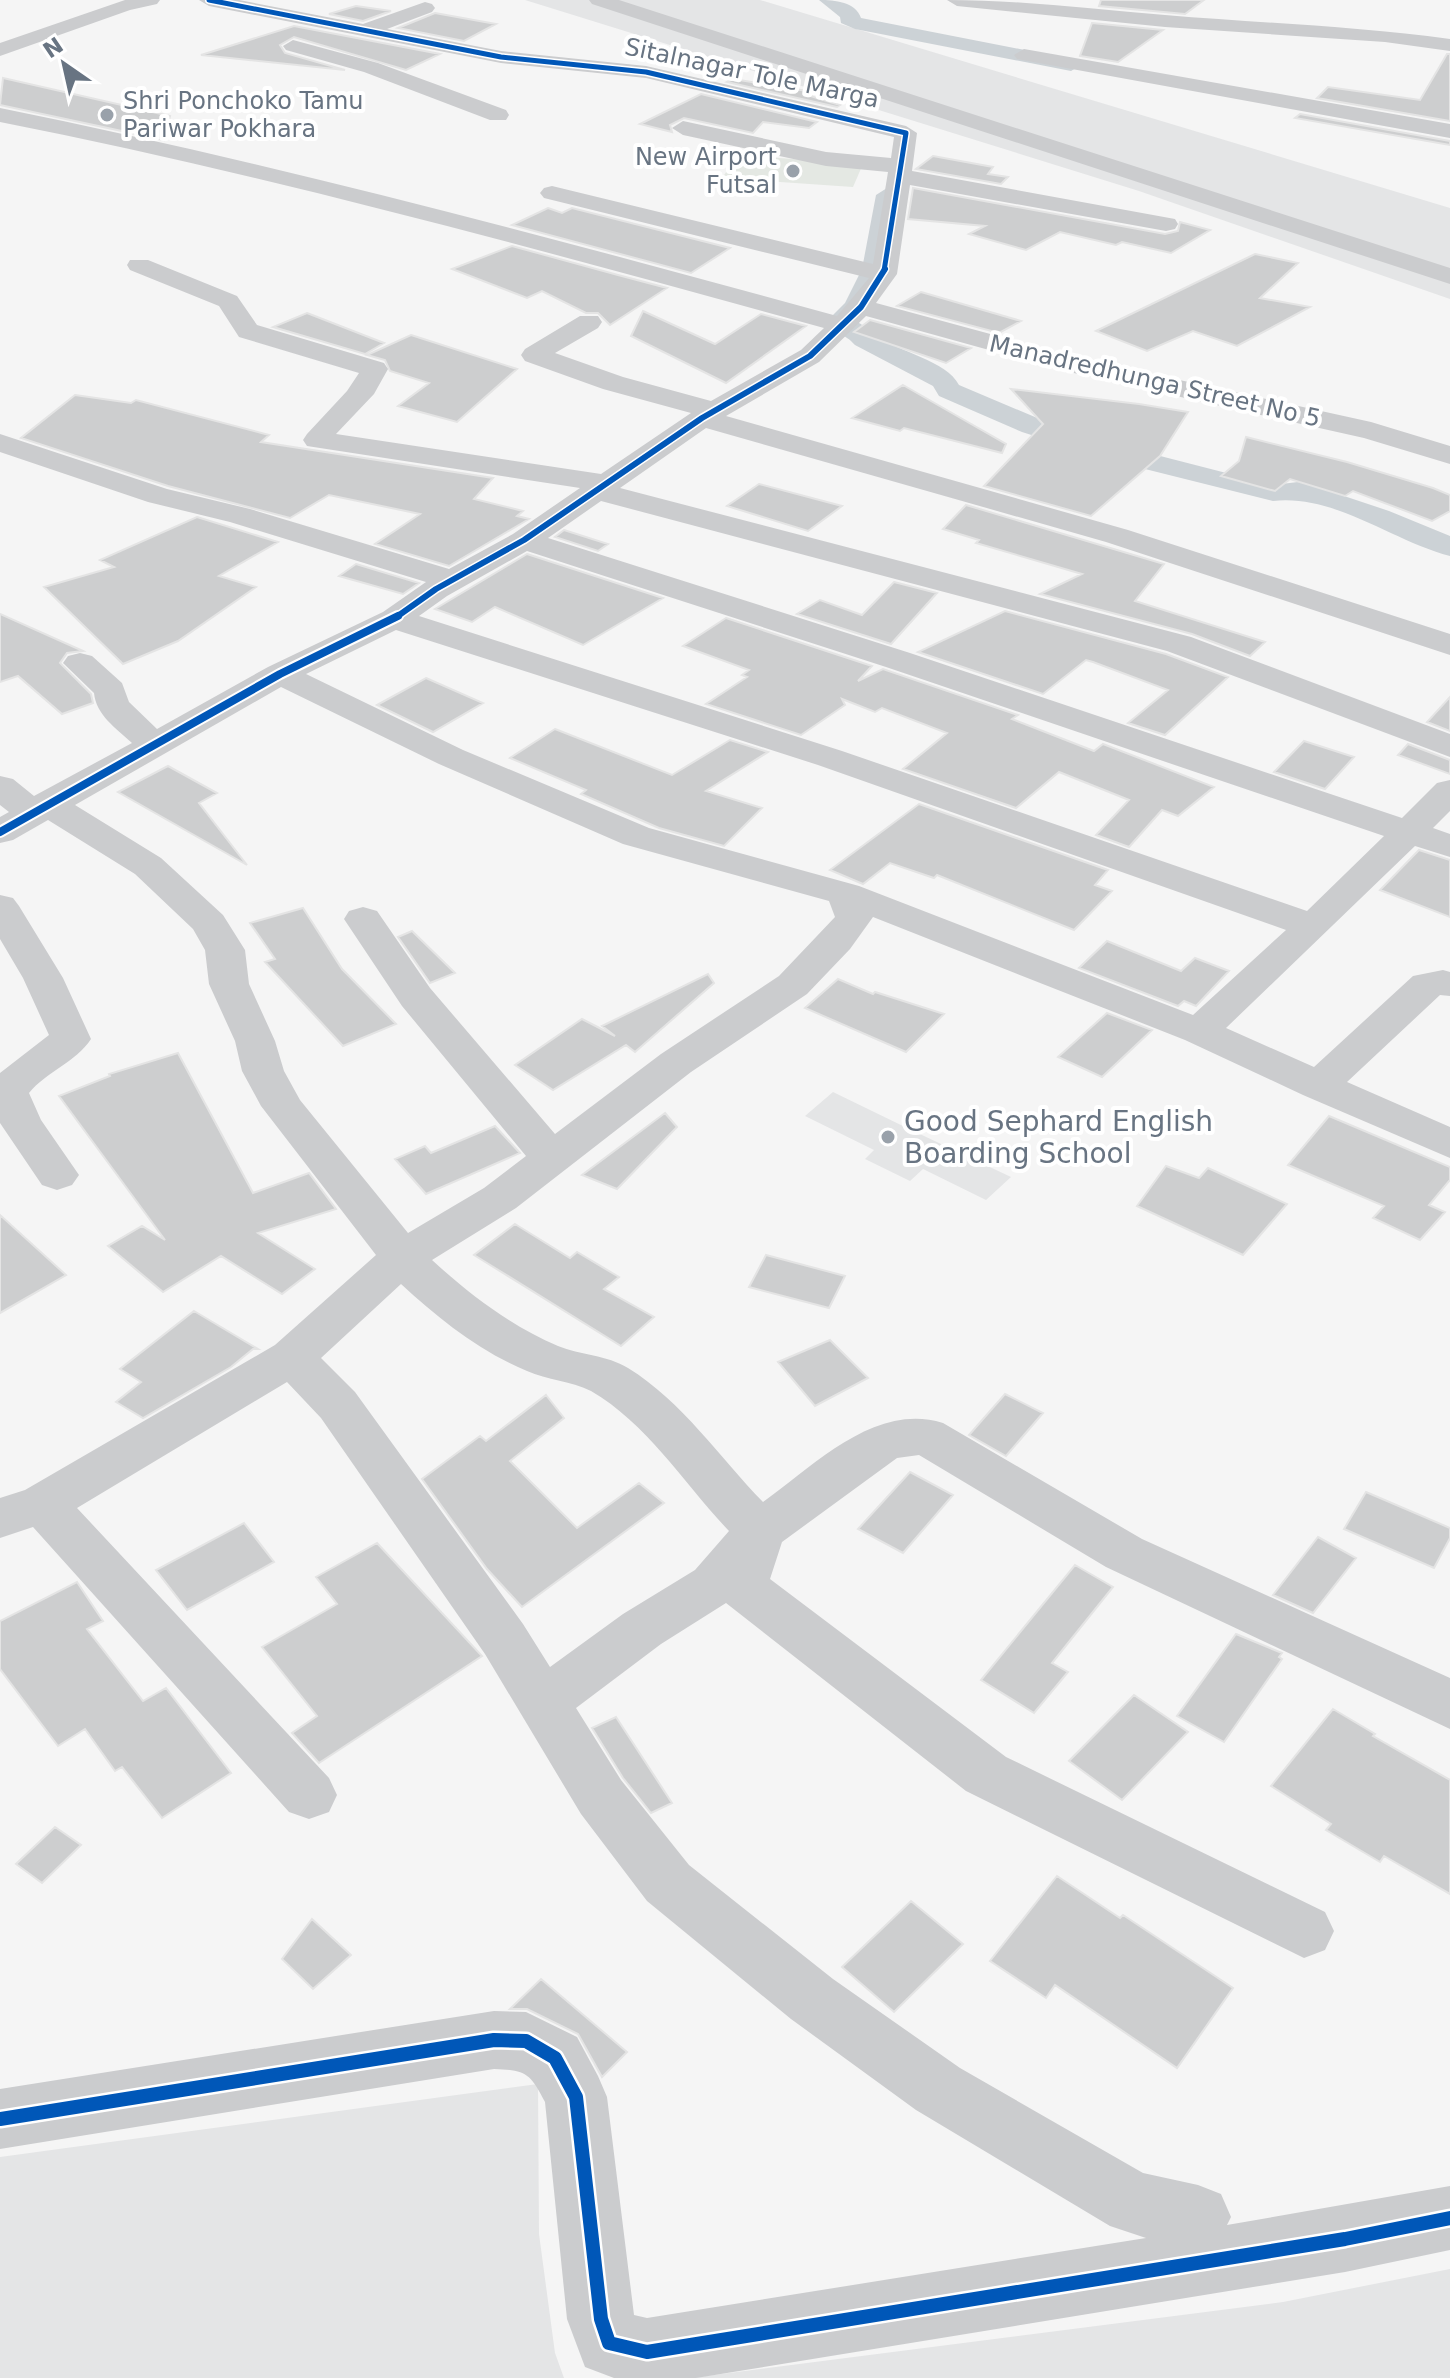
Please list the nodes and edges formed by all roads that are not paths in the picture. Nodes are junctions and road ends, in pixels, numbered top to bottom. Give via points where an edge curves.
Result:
1 (150, 0) edge
2 (209, 0) edge
3 (313, 0) edge
4 (599, 0) edge
5 (643, 0) edge
6 (957, 0) edge
7 (425, 8) dead end
8 (288, 14) junction
9 (365, 30) junction
10 (483, 33) dead end
11 (1450, 45) edge
12 (458, 48) junction
13 (0, 50) edge
14 (1024, 55) dead end
15 (0, 115) edge
16 (498, 115) dead end
17 (683, 128) dead end
18 (1450, 131) edge
19 (900, 171) junction
20 (552, 193) dead end
21 (1166, 224) dead end
22 (1450, 258) edge
23 (139, 265) dead end
24 (884, 274) junction
25 (1450, 276) edge
26 (851, 316) junction
27 (589, 322) dead end
28 (709, 414) junction
29 (0, 443) edge
30 (1450, 455) edge
31 (600, 486) junction
32 (524, 540) junction
33 (453, 580) junction
34 (394, 619) junction
35 (1450, 645) edge
36 (80, 663) dead end
37 (280, 674) junction
38 (152, 744) junction
39 (1450, 747) edge
40 (0, 787) edge
41 (1450, 791) edge
42 (39, 808) junction
43 (1407, 831) junction
44 (0, 832) edge
45 (1450, 846) edge
46 (846, 894) junction
47 (0, 906) edge
48 (363, 919) dead end
49 (1313, 926) junction
50 (1450, 984) edge
51 (1199, 1031) junction
52 (1318, 1086) junction
53 (1450, 1144) edge
54 (551, 1157) junction
55 (57, 1175) dead end
56 (402, 1257) junction
57 (292, 1357) junction
58 (22, 1511) edge
59 (760, 1531) junction
60 (541, 1703) junction
61 (1450, 1706) edge
62 (309, 1795) dead end
63 (1304, 1931) dead end
64 (0, 2119) edge
65 (1198, 2217) dead end
66 (1450, 2218) edge

1 - 13 street
2 - 8 street, Sitalnagar Tole Marga
3 - 8 street
4 - 25 street
5 - 22 street
6 - 11 street
7 - 9 street
8 - 9 street, Sitalnagar Tole Marga
8 - 16 street via 263,34 350,59
9 - 12 street, Sitalnagar Tole Marga
10 - 12 street
12 - 19 street, Sitalnagar Tole Marga via 548,64 654,66 906,133
14 - 18 street
15 - 26 street, Manadredhunga Street No 5 via 170,149
17 - 19 street
19 - 21 street
19 - 24 street
20 - 24 street
23 - 31 street via 228,301 248,331 374,369 371,381 328,422 317,440
24 - 26 street
26 - 28 street via 810,356
26 - 30 street, Manadredhunga Street No 5 via 1371,431
27 - 28 street via 534,355
28 - 31 street
28 - 35 street via 1117,536
29 - 33 street via 158,496
31 - 32 street
31 - 39 street via 1179,644
32 - 33 street
32 - 43 street
33 - 34 street
34 - 37 street
34 - 49 street via 830,758
36 - 38 street via 110,690 112,705
37 - 38 street
37 - 46 street via 451,757 636,836
38 - 42 street
40 - 42 street
41 - 43 street
42 - 44 street
42 - 56 street via 148,866 209,923 225,950 229,984 282,1106
43 - 45 street
43 - 49 street
46 - 51 street
46 - 54 street via 854,918 793,985 676,1063
47 - 55 street via 43,978 71,1039 22,1074 7,1092 21,1123
48 - 54 street via 416,997
49 - 51 street
50 - 52 street via 1427,985
51 - 52 street
52 - 53 street
54 - 56 street via 500,1198
56 - 57 street
56 - 59 street via 436,1292 488,1328 545,1360 607,1378 659,1418
57 - 58 street
57 - 60 street via 338,1405 504,1639
58 - 62 street
59 - 60 street via 713,1585
59 - 61 street via 885,1441 926,1436 1124,1553
59 - 63 street via 742,1586 986,1774
60 - 65 street via 601,1797 668,1883 812,1999 938,2089 1133,2203
64 - 66 street via 494,2040 526,2041 555,2058 576,2097 601,2319 609,2343 647,2352

